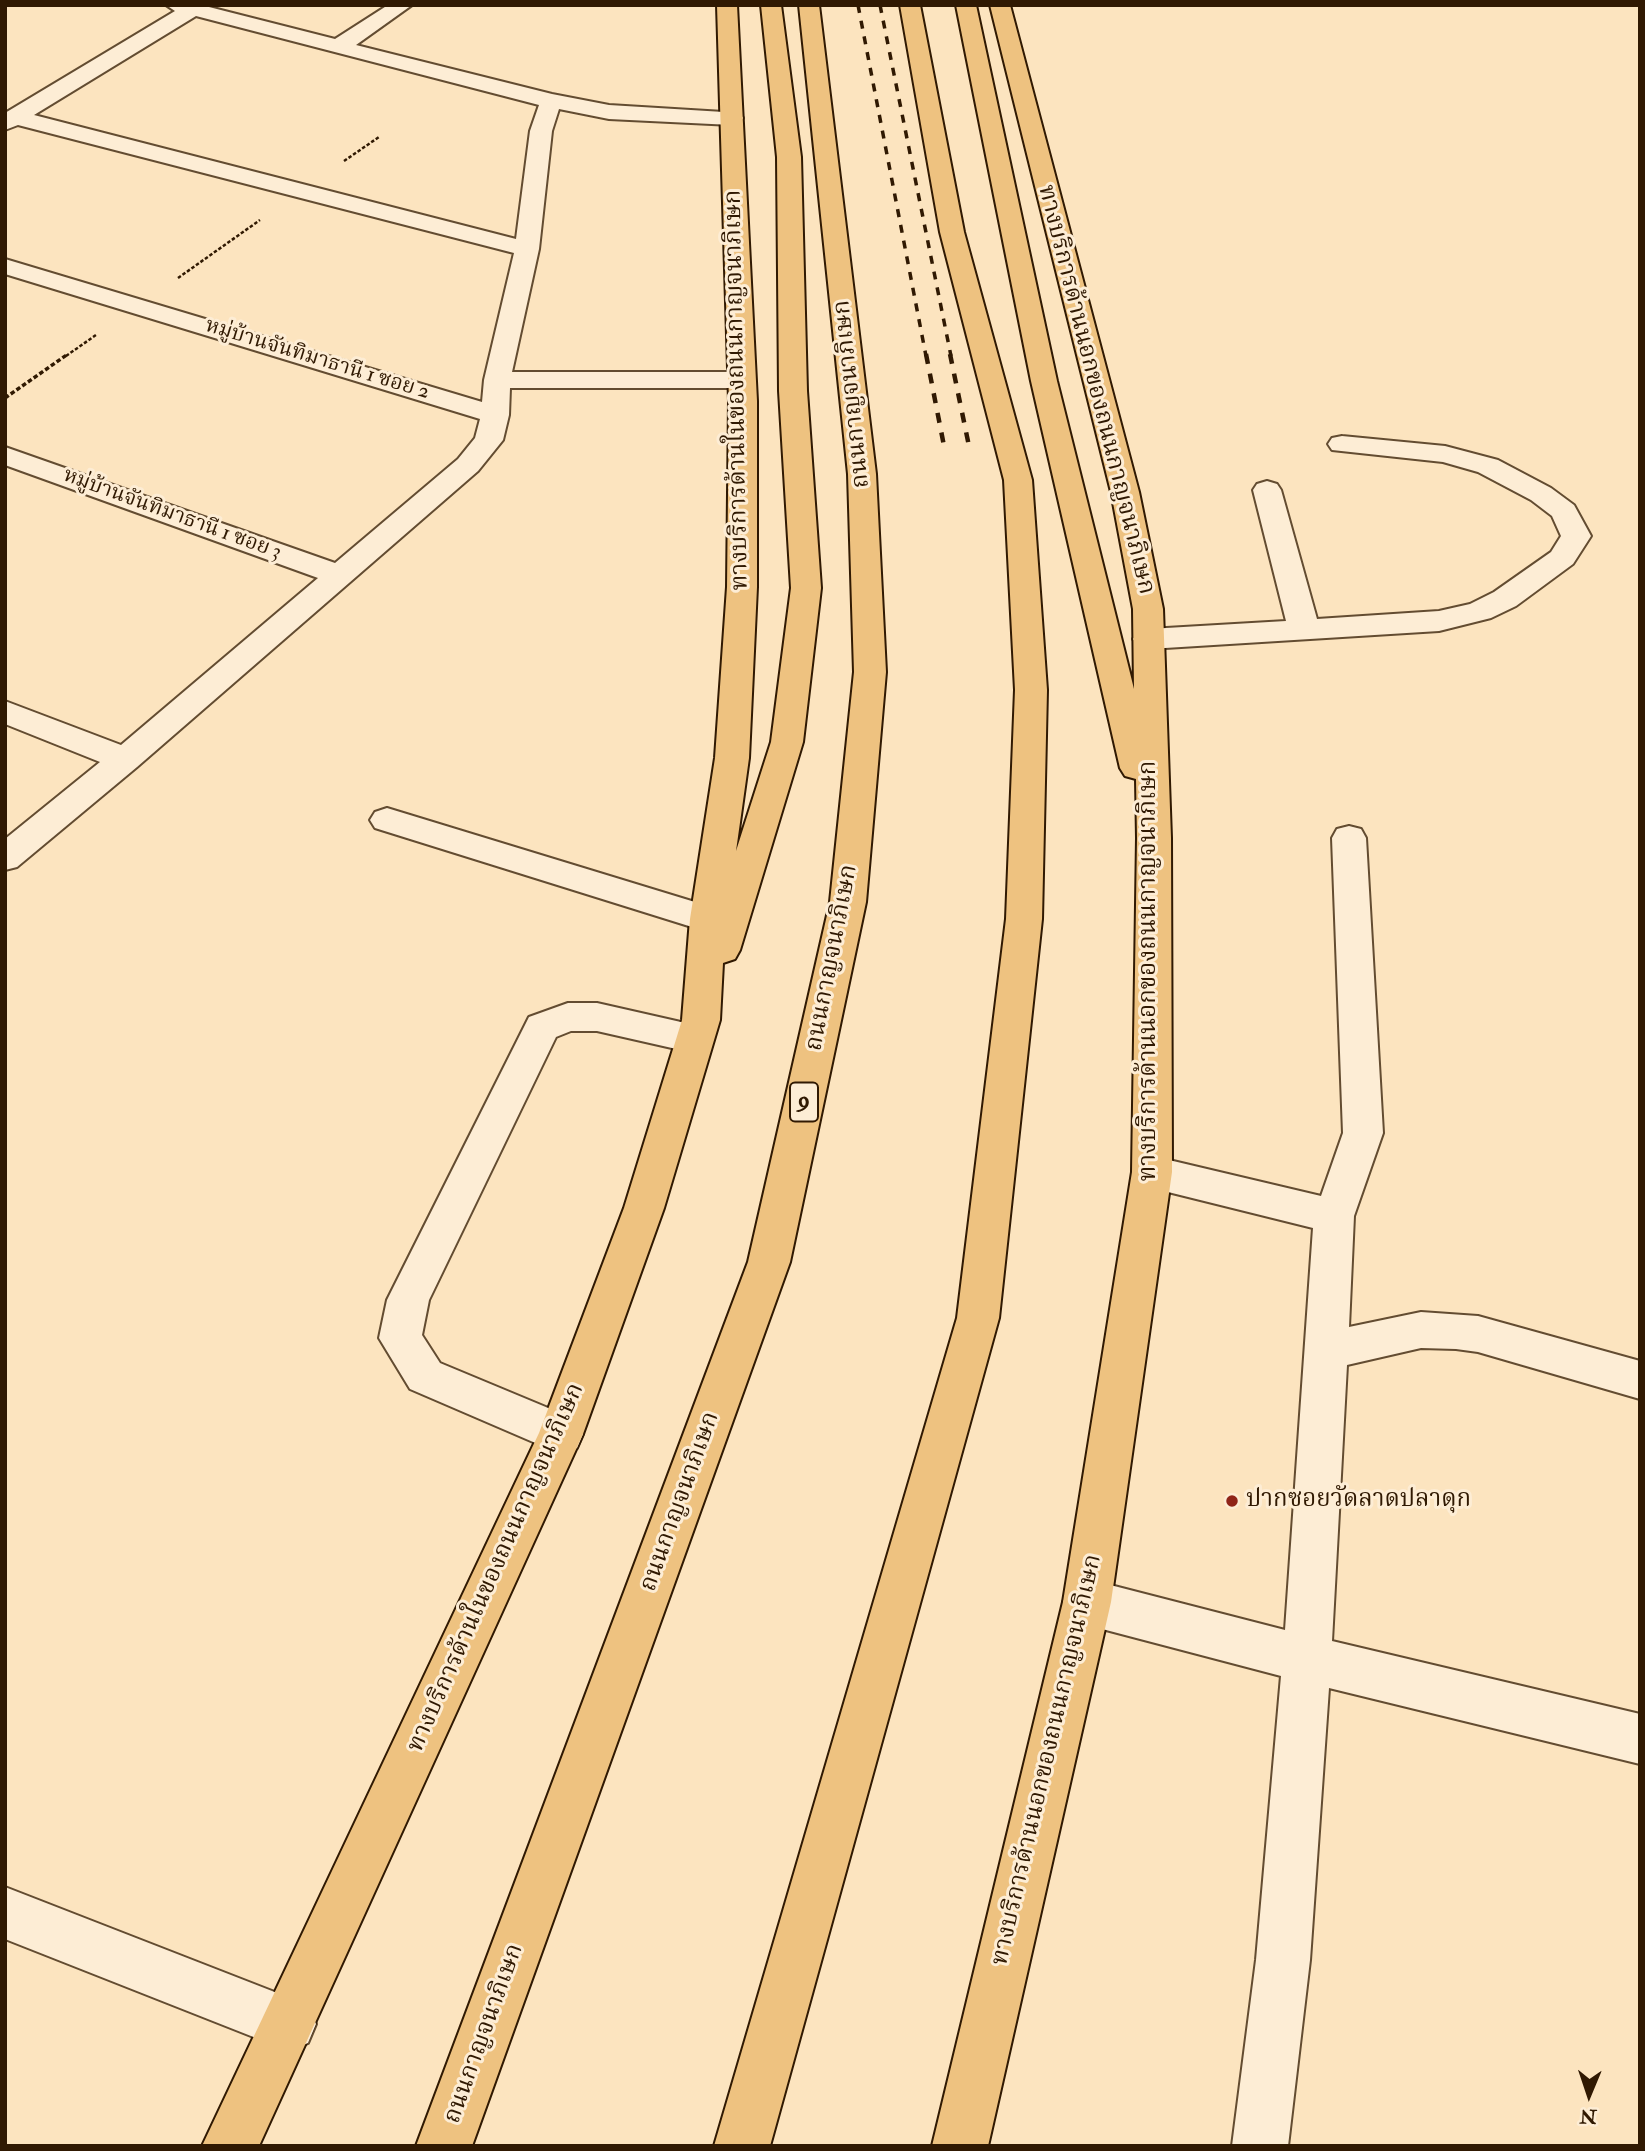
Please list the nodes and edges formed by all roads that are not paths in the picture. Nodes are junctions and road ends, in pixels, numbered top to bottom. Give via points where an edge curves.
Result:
1 (402, 5) edge
2 (727, 5) edge
3 (771, 5) edge
4 (809, 5) edge
5 (910, 5) edge
6 (967, 5) edge
7 (1000, 5) edge
8 (190, 7) edge
9 (338, 47) junction
10 (551, 101) junction
11 (732, 117) junction
12 (10, 120) edge
13 (527, 250) junction
14 (5, 266) edge
15 (498, 380) junction
16 (742, 380) junction
17 (495, 415) junction
18 (1342, 444) dead end
19 (5, 455) edge
20 (1266, 489) dead end
21 (339, 575) junction
22 (1304, 629) junction
23 (1149, 639) junction
24 (5, 712) edge
25 (125, 759) junction
26 (387, 820) dead end
27 (1154, 838) junction
28 (1349, 838) dead end
29 (5, 858) edge
30 (708, 919) junction
31 (697, 1030) junction
32 (1152, 1172) junction
33 (1334, 1216) junction
34 (1326, 1346) junction
35 (1640, 1380) edge
36 (561, 1434) junction
37 (1087, 1602) junction
38 (1307, 1659) junction
39 (1640, 1740) edge
40 (5, 1913) edge
41 (289, 2024) junction
42 (230, 2146) edge
43 (444, 2146) edge
44 (742, 2146) edge
45 (960, 2146) edge
46 (1260, 2146) edge

1 - 9 street
2 - 11 main road, ทางบริการด้านในของถนนกาญจนาภิเษก
3 - 31 main road via 789,157 793,391 806,588 787,742
4 - 43 main road, ถนนกาญจนาภิเษก / 9 via 862,474 870,672 848,902 769,1262
5 - 44 main road via 952,232 1018,480 1031,690 1024,919 978,1318
6 - 27 main road via 1044,381
7 - 23 main road, ทางบริการด้านนอกของถนนกาญจนาภิเษก via 1125,492 1148,609
8 - 9 street
8 - 12 street
9 - 10 street
10 - 11 street via 609,112
10 - 13 street via 541,131
11 - 16 main road, ทางบริการด้านในของถนนกาญจนาภิเษก
12 - 13 street
13 - 15 street
14 - 17 street, หมู่บ้านจันทิมาธานี 1 ซอย 2
15 - 16 street
15 - 17 street
16 - 30 main road, ทางบริการด้านในของถนนกาญจนาภิเษก via 742,587 733,745
17 - 21 street via 489,440 468,465
18 - 22 street via 1445,454 1488,466 1564,511 1576,536 1562,558 1480,611 1439,621
19 - 21 street, หมู่บ้านจันทิมาธานี 1 ซอย 3
20 - 22 street
21 - 25 street
22 - 23 street
23 - 27 main road, ทางบริการด้านนอกของถนนกาญจนาภิเษก
24 - 25 street
25 - 29 street
26 - 30 street
27 - 32 main road, ทางบริการด้านนอกของถนนกาญจนาภิเษก
28 - 33 street via 1363,1133
30 - 31 main road, ทางบริการด้านในของถนนกาญจนาภิเษก
31 - 36 main road, ทางบริการด้านในของถนนกาญจนาภิเษก via 644,1208
31 - 36 street via 597,1017 568,1017 542,1027 408,1300 400,1338 425,1376
32 - 33 street
32 - 37 main road, ทางบริการด้านนอกของถนนกาญจนาภิเษก
33 - 34 street
34 - 35 street via 1350,1346 1421,1330 1456,1331
34 - 38 street
36 - 41 main road, ทางบริการด้านในของถนนกาญจนาภิเษก
37 - 38 street
37 - 45 main road, ทางบริการด้านนอกของถนนกาญจนาภิเษก
38 - 39 street
38 - 46 street via 1283,1960
40 - 41 street
41 - 42 main road, ทางบริการด้านในของถนนกาญจนาภิเษก

